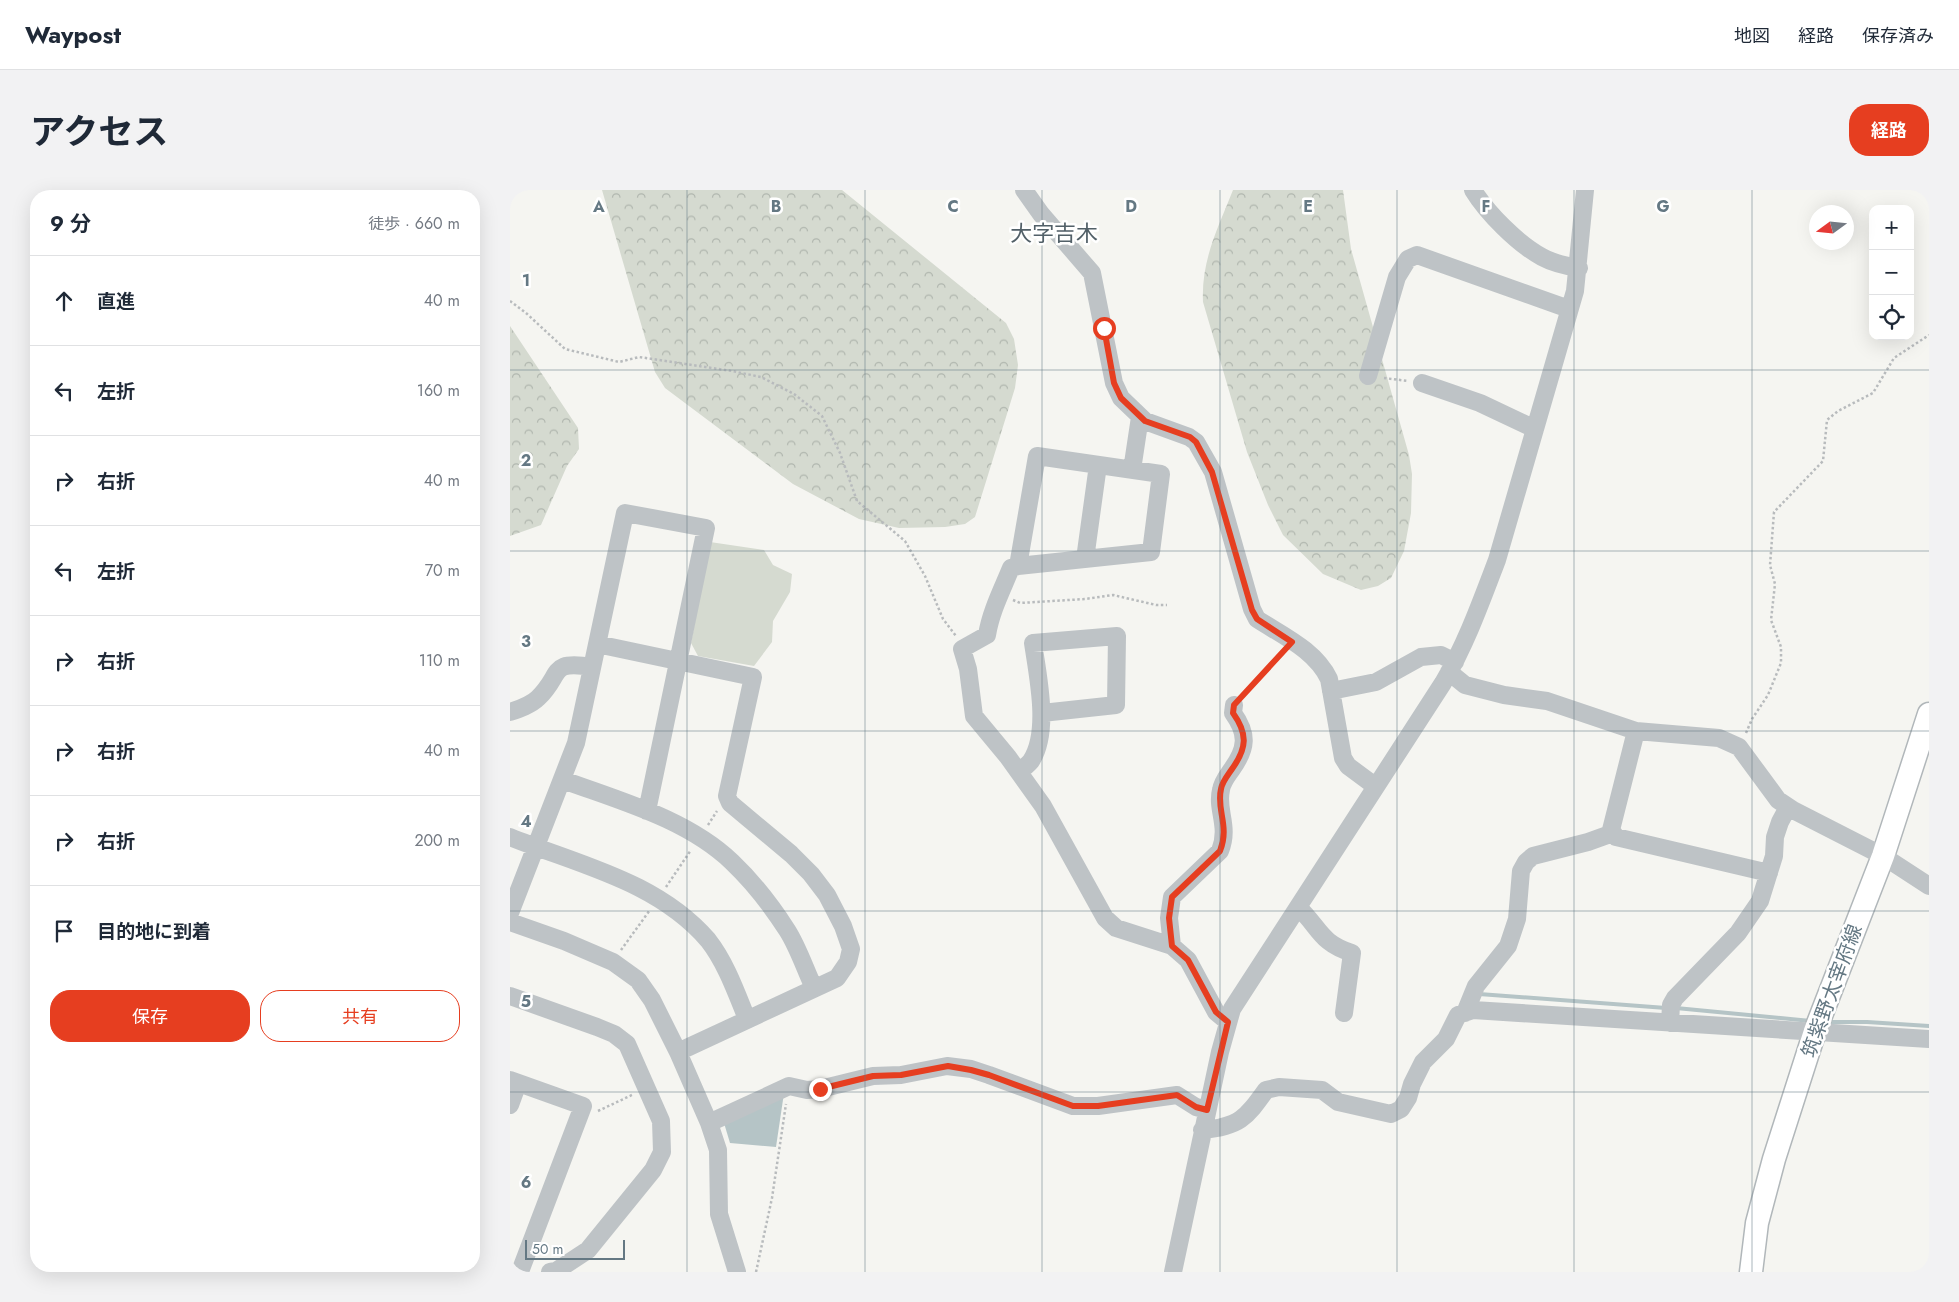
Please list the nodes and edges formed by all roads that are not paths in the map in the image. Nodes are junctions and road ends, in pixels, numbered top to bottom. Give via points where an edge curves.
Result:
1 (1024, 190) edge
2 (1473, 190) edge
3 (1585, 190) edge
4 (1579, 268) junction
5 (1568, 309) junction
6 (1368, 376) road end
7 (1422, 383) road end
8 (1140, 417) junction
9 (1535, 429) junction
10 (1098, 465) junction
11 (1132, 470) junction
12 (1084, 559) junction
13 (1018, 566) junction
14 (597, 644) junction
15 (678, 661) junction
16 (592, 667) junction
17 (1452, 667) junction
18 (1331, 691) junction
19 (1234, 705) road end
20 (510, 712) edge
21 (1042, 713) junction
22 (1929, 714) edge
23 (1636, 731) junction
24 (1019, 772) junction
25 (563, 780) junction
26 (1375, 786) junction
27 (1788, 807) junction
28 (647, 811) junction
29 (1613, 833) junction
30 (510, 836) edge
31 (536, 847) junction
32 (1883, 856) junction
33 (1769, 872) junction
34 (1929, 886) edge
35 (1298, 907) junction
36 (510, 913) edge
37 (510, 922) edge
38 (1172, 946) junction
39 (814, 988) junction
40 (510, 996) edge
41 (1344, 1013) dead end
42 (1465, 1013) junction
43 (747, 1019) junction
44 (1228, 1022) junction
45 (1670, 1023) junction
46 (1815, 1031) junction
47 (1929, 1039) edge
48 (678, 1052) junction
49 (514, 1081) edge
50 (510, 1105) edge
51 (1207, 1110) junction
52 (709, 1123) junction
53 (1202, 1130) junction
54 (522, 1269) edge
55 (550, 1272) edge
56 (737, 1272) edge
57 (1173, 1272) edge
58 (1751, 1272) edge

1 - 8 street via 1092,273 1114,383 1121,398
2 - 4 street via 1492,215 1542,257
3 - 4 street
4 - 5 street
5 - 6 street via 1417,255 1408,259 1397,277
5 - 9 street
7 - 9 street via 1480,403
8 - 11 street
8 - 18 street via 1196,442 1212,472 1252,610 1257,619 1311,654 1324,670
9 - 17 street via 1497,560
10 - 11 street
10 - 12 street
10 - 13 street via 1037,456
11 - 12 street via 1161,474 1151,552
12 - 13 street
13 - 24 street via 1012,568 1000,594 989,620 987,635 962,649 974,716
14 - 15 street
14 - 15 street via 625,513 706,528
14 - 16 street
15 - 28 street
15 - 39 street via 753,677 727,796 730,803 810,874 843,926 851,949 848,962 837,978
16 - 20 street via 571,664 560,668 538,698
16 - 25 street via 576,743
17 - 18 street via 1441,656 1421,657 1376,682
17 - 23 street via 1465,685 1547,701
17 - 26 street
18 - 26 street via 1343,758 1348,766
19 - 38 street via 1233,713 1242,727 1243,742 1241,756 1220,790 1224,842 1220,851 1172,897 1169,918
21 - 21 street via 1033,644 1117,636 1116,706
21 - 24 street via 1039,738 1030,762
22 - 32 main road, 筑紫野太宰府線
23 - 27 street via 1719,738 1739,747 1778,800
23 - 29 street via 1611,830
24 - 38 street via 1043,806 1105,918 1116,928
25 - 28 street
25 - 31 street
26 - 35 street
27 - 32 street
27 - 33 street via 1780,822
28 - 39 street via 700,838 732,861 764,896 788,932
29 - 33 street via 1616,838
29 - 42 street via 1533,856 1526,862 1521,871 1517,919 1508,946 1476,986
30 - 31 street
31 - 36 street
31 - 43 street via 628,880 688,920 708,941 726,968
32 - 34 street
32 - 46 main road, 筑紫野太宰府線
33 - 45 street via 1760,901 1738,933 1671,1004
35 - 41 street via 1325,940 1340,950 1352,953
35 - 44 street via 1232,1010
37 - 48 street via 613,962 638,980 652,1000
38 - 44 street via 1188,960 1216,1012
39 - 43 street
40 - 55 street via 614,1034 627,1044 661,1121 662,1152 653,1170 588,1250
42 - 45 street via 1473,1010
42 - 53 street via 1458,1016 1446,1039 1423,1062 1408,1098 1400,1109 1391,1114 1338,1102 1322,1090 1280,1087 1266,1090 1249,1114 1236,1124
43 - 48 street
44 - 51 street
45 - 46 street
46 - 47 street
46 - 58 main road, 筑紫野太宰府線 via 1769,1178 1757,1224
48 - 52 street
49 - 50 street
49 - 54 street via 582,1106
51 - 52 street via 1177,1095 1098,1106 1073,1106 989,1075 948,1066 901,1075 873,1076 820,1089 789,1086
51 - 53 street
52 - 56 street via 718,1150 719,1214
53 - 57 street

